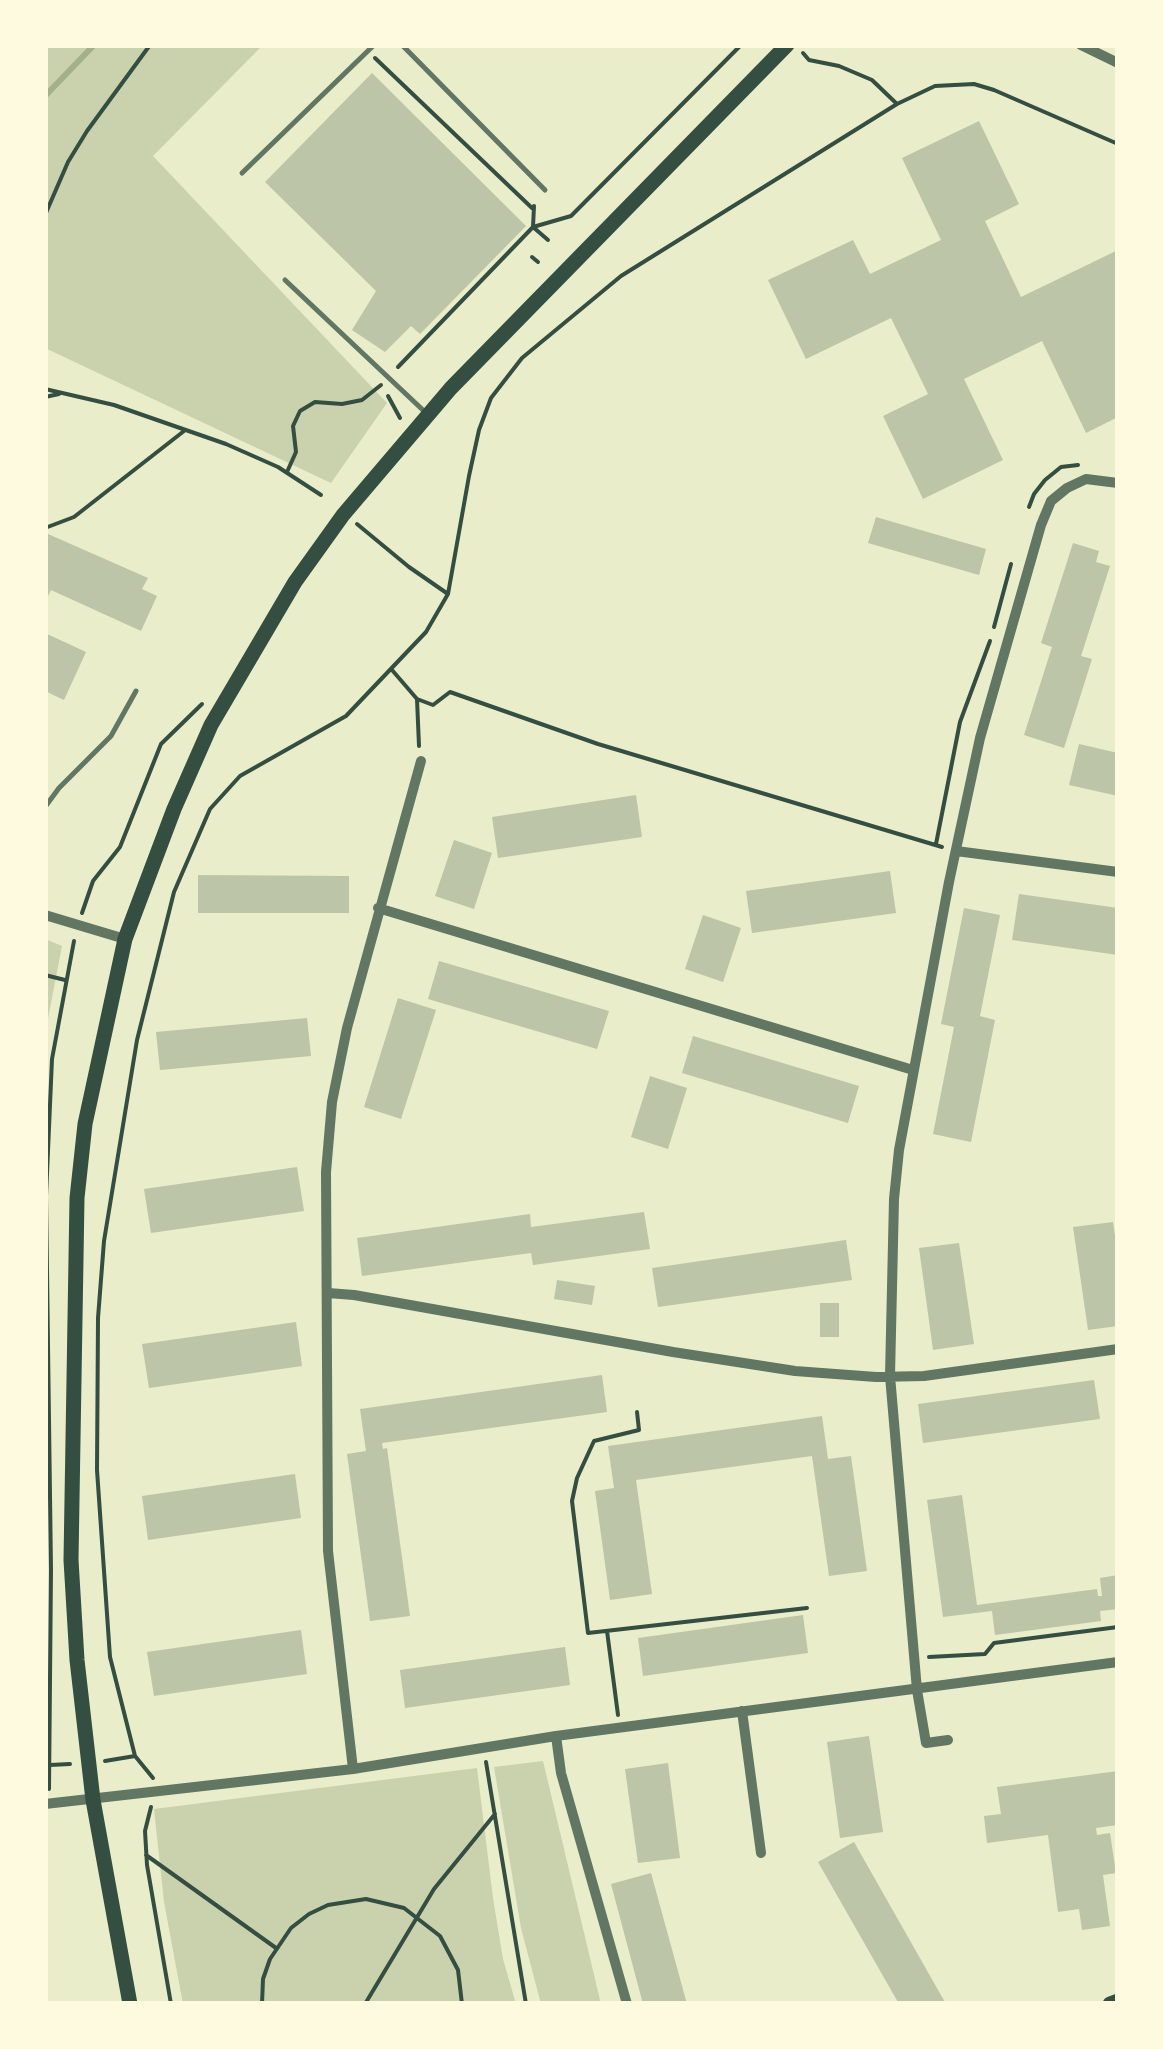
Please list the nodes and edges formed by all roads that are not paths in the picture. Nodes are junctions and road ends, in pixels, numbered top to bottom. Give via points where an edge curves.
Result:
1 (374, 45) edge
2 (402, 45) edge
3 (787, 45) edge
4 (1081, 45) edge
5 (1118, 63) edge
6 (242, 174) dead end
7 (545, 190) road end
8 (285, 280) dead end
9 (427, 414) junction
10 (1118, 483) edge
11 (136, 691) dead end
12 (421, 760) road end
13 (45, 807) edge
14 (956, 852) junction
15 (1118, 872) edge
16 (378, 908) junction
17 (45, 914) edge
18 (125, 939) junction
19 (913, 1070) junction
20 (328, 1293) junction
21 (1118, 1349) edge
22 (890, 1376) junction
23 (1118, 1662) edge
24 (917, 1690) junction
25 (742, 1711) junction
26 (556, 1736) junction
27 (948, 1740) dead end
28 (353, 1770) junction
29 (93, 1800) junction
30 (47, 1804) edge
31 (761, 1853) dead end
32 (1118, 2001) edge
33 (130, 2004) edge
34 (627, 2004) edge
35 (1110, 2004) edge

1 - 6 lane
2 - 7 lane
3 - 9 main road
4 - 5 street
8 - 9 lane
9 - 18 main road via 343,515 251,653 196,759
10 - 14 street via 1086,479 1051,502 980,738
11 - 13 lane via 111,736
12 - 16 street
14 - 15 street
14 - 19 street
16 - 19 street
16 - 20 street via 332,1102
17 - 18 street
18 - 29 main road via 85,1124 74,1260 70,1560
19 - 22 street via 894,1199
20 - 22 street via 795,1371
20 - 28 street via 328,1552
21 - 22 street
22 - 24 street
23 - 24 street
24 - 25 street
24 - 27 street via 926,1743
25 - 26 street
25 - 31 street
26 - 28 street
26 - 34 street
28 - 29 street
29 - 30 street
29 - 33 main road
32 - 35 main road

